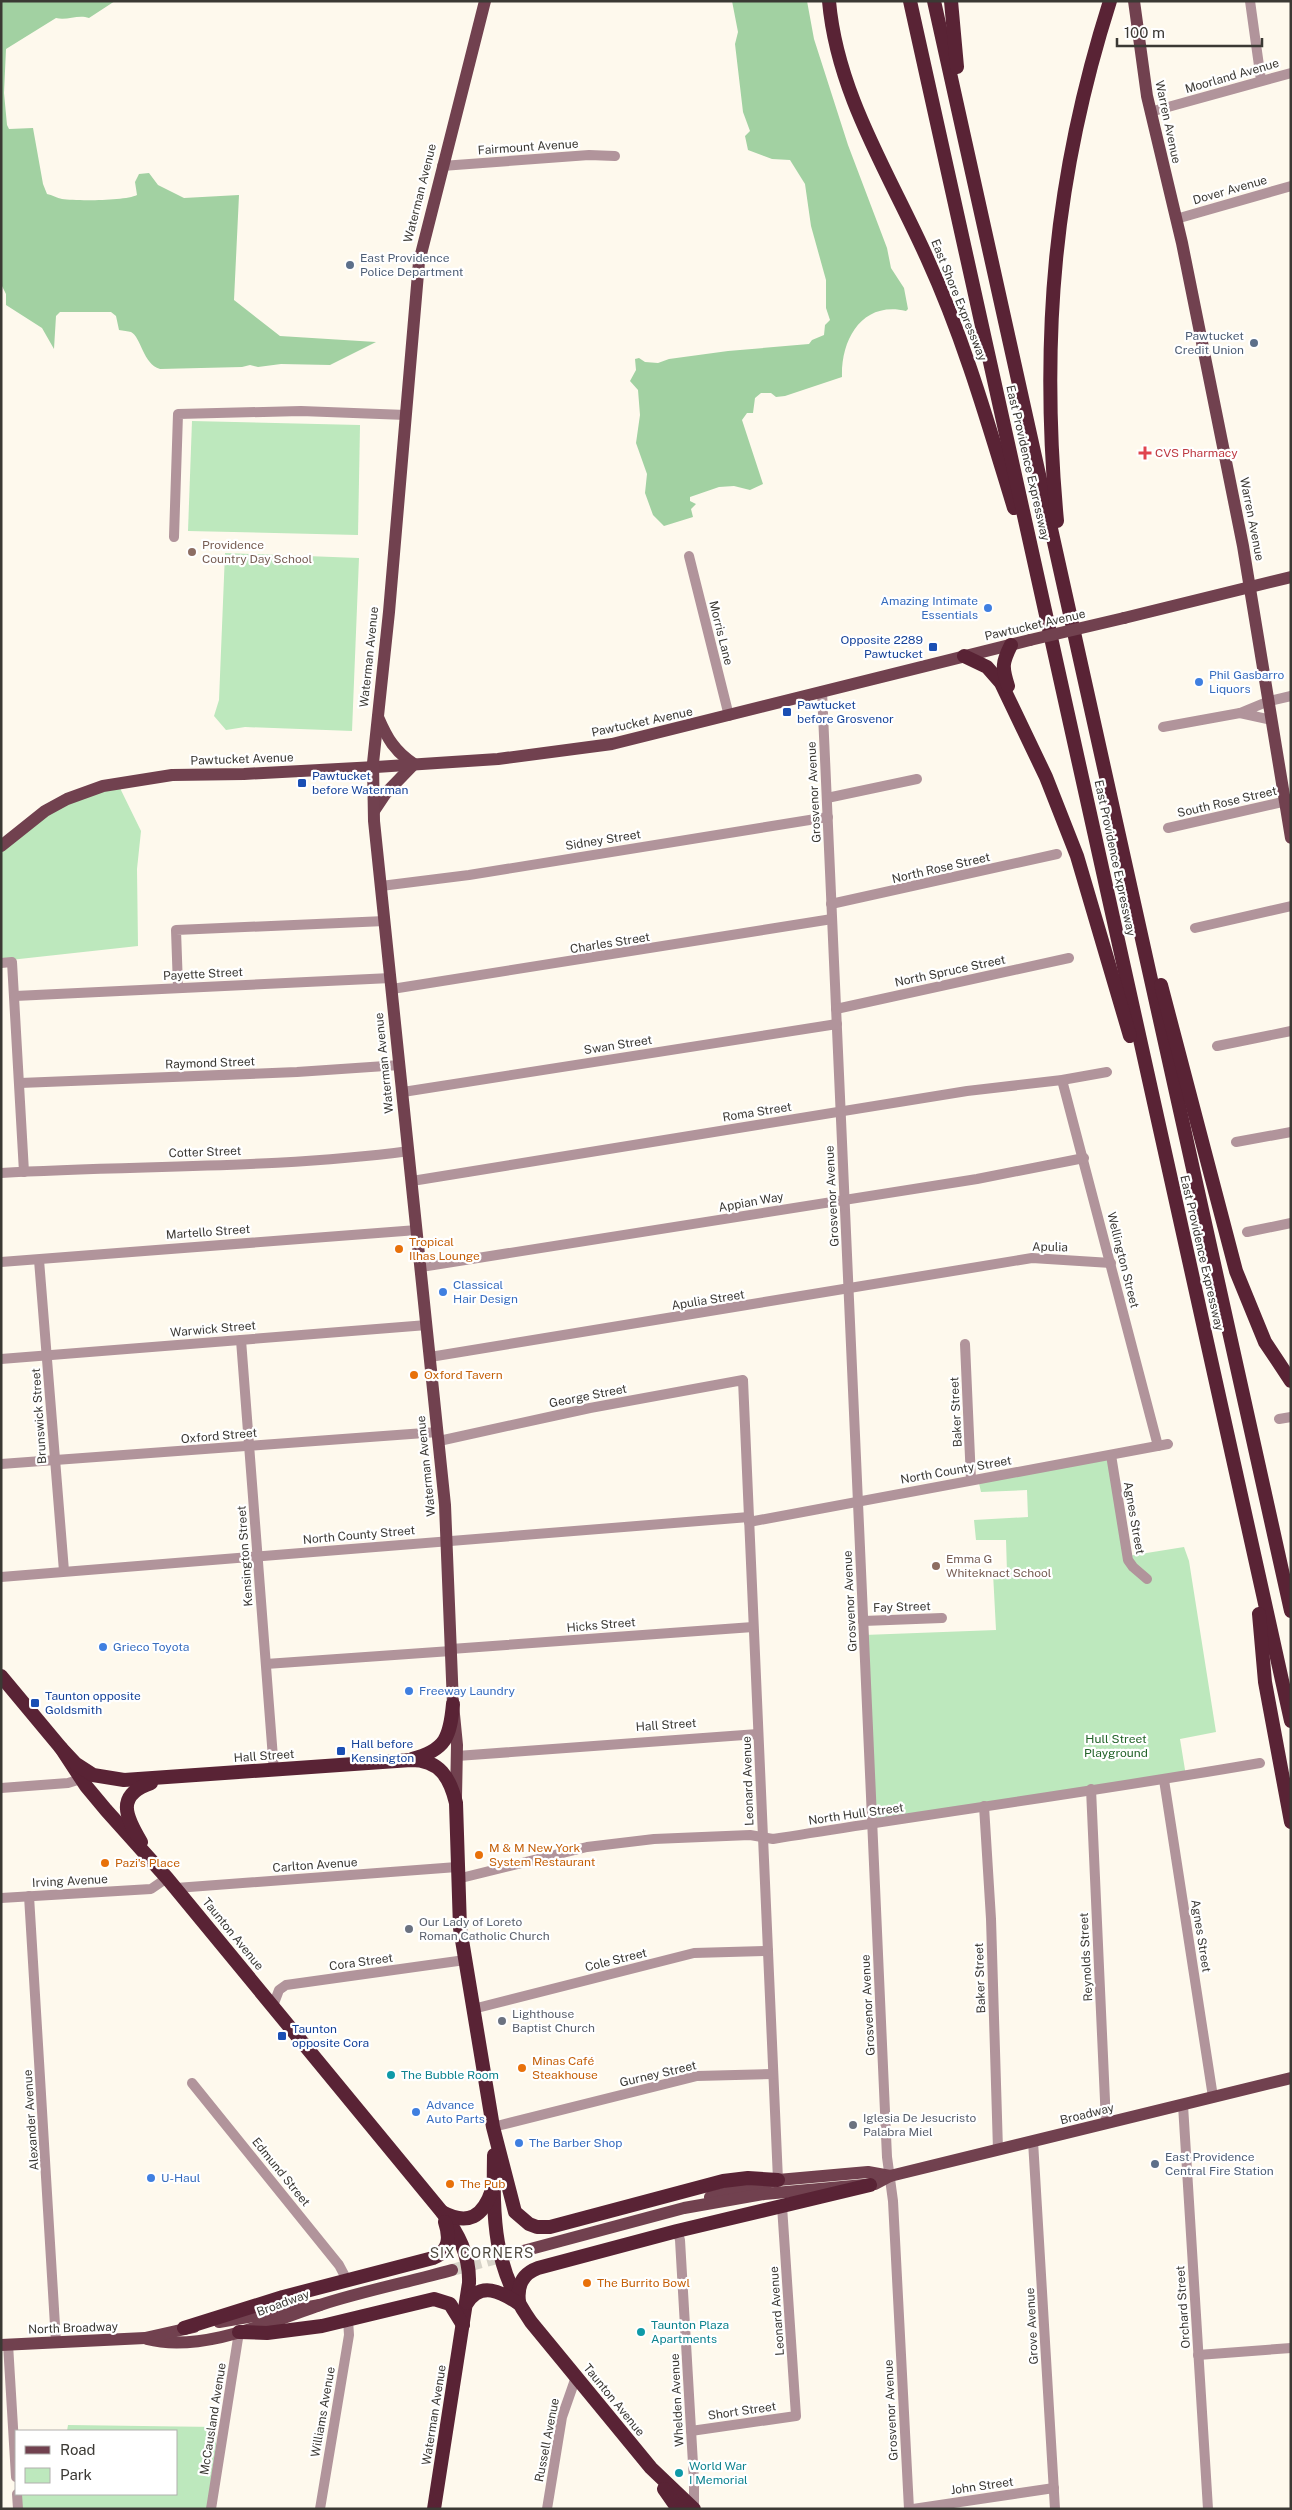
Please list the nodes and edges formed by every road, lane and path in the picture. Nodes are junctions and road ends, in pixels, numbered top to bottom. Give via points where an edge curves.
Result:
1 (485, 1) edge
2 (829, 1) edge
3 (910, 1) edge
4 (934, 1) edge
5 (951, 1) edge
6 (1110, 1) edge
7 (1134, 1) edge
8 (1250, 1) edge
9 (1291, 73) edge
10 (1261, 80) junction
11 (1150, 112) junction
12 (962, 125) junction
13 (615, 156) dead end
14 (442, 166) junction
15 (1291, 186) edge
16 (1176, 218) junction
17 (406, 415) junction
18 (174, 537) dead end
19 (689, 556) dead end
20 (1291, 578) edge
21 (1062, 579) junction
22 (1251, 589) junction
23 (1046, 616) junction
24 (1011, 645) junction
25 (964, 656) junction
26 (822, 691) junction
27 (1291, 696) edge
28 (1269, 701) junction
29 (1240, 713) junction
30 (378, 716) junction
31 (729, 716) junction
32 (1019, 720) junction
33 (1272, 720) junction
34 (1162, 727) dead end
35 (414, 764) junction
36 (372, 767) junction
37 (916, 779) dead end
38 (827, 798) junction
39 (1288, 801) edge
40 (1112, 806) junction
41 (374, 811) junction
42 (828, 817) junction
43 (1168, 828) dead end
44 (1291, 838) edge
45 (1, 846) edge
46 (1057, 854) dead end
47 (381, 886) junction
48 (831, 904) junction
49 (1291, 906) edge
50 (832, 919) junction
51 (385, 921) junction
52 (1195, 928) dead end
53 (1069, 958) dead end
54 (1, 963) edge
55 (391, 983) junction
56 (178, 987) junction
57 (15, 996) junction
58 (836, 1009) junction
59 (837, 1024) junction
60 (1291, 1031) edge
61 (1217, 1046) dead end
62 (400, 1065) junction
63 (1107, 1072) dead end
64 (1062, 1080) junction
65 (20, 1083) junction
66 (403, 1092) junction
67 (841, 1112) junction
68 (1291, 1132) edge
69 (1236, 1142) dead end
70 (409, 1151) junction
71 (1165, 1157) junction
72 (1084, 1158) junction
73 (24, 1172) junction
74 (1, 1173) edge
75 (412, 1181) junction
76 (845, 1199) junction
77 (1291, 1224) edge
78 (417, 1230) junction
79 (1247, 1232) dead end
80 (39, 1260) junction
81 (1, 1262) edge
82 (1111, 1263) junction
83 (989, 1265) joint
84 (421, 1267) junction
85 (849, 1289) junction
86 (427, 1325) junction
87 (241, 1340) junction
88 (965, 1344) dead end
89 (47, 1355) junction
90 (430, 1357) junction
91 (1, 1359) edge
92 (743, 1380) joint
93 (1291, 1381) edge
94 (1291, 1417) edge
95 (1279, 1419) dead end
96 (438, 1436) junction
97 (1163, 1445) joint
98 (250, 1446) junction
99 (1111, 1454) junction
100 (55, 1462) junction
101 (1, 1464) edge
102 (972, 1480) junction
103 (858, 1501) junction
104 (749, 1519) junction
105 (448, 1541) junction
106 (258, 1556) junction
107 (1254, 1558) junction
108 (64, 1571) junction
109 (1, 1577) edge
110 (1147, 1579) dead end
111 (1291, 1611) edge
112 (942, 1618) dead end
113 (863, 1621) junction
114 (753, 1627) junction
115 (451, 1650) junction
116 (266, 1664) junction
117 (1, 1676) edge
118 (453, 1704) junction
119 (1291, 1721) edge
120 (758, 1734) junction
121 (61, 1748) junction
122 (457, 1756) junction
123 (408, 1760) junction
124 (1260, 1763) dead end
125 (274, 1771) junction
126 (80, 1779) junction
127 (166, 1779) junction
128 (1164, 1780) junction
129 (1, 1788) edge
130 (1091, 1789) junction
131 (456, 1803) junction
132 (984, 1806) junction
133 (1291, 1822) edge
134 (872, 1823) junction
135 (763, 1837) junction
136 (157, 1866) junction
137 (457, 1873) junction
138 (172, 1883) junction
139 (29, 1896) junction
140 (1, 1898) edge
141 (768, 1951) junction
142 (465, 1960) junction
143 (273, 2006) junction
144 (473, 2009) junction
145 (773, 2074) junction
146 (1291, 2078) edge
147 (192, 2083) dead end
148 (1213, 2097) junction
149 (1183, 2105) junction
150 (1106, 2123) junction
151 (493, 2127) junction
152 (1033, 2141) junction
153 (998, 2150) junction
154 (890, 2176) junction
155 (778, 2180) junction
156 (494, 2181) junction
157 (870, 2185) junction
158 (782, 2206) junction
159 (684, 2208) junction
160 (442, 2212) junction
161 (677, 2231) junction
162 (523, 2252) tunnel mouth
163 (452, 2270) tunnel mouth
164 (347, 2280) junction
165 (467, 2303) junction
166 (519, 2303) junction
167 (320, 2306) junction
168 (348, 2320) junction
169 (463, 2325) junction
170 (184, 2328) junction
171 (239, 2332) junction
172 (145, 2338) junction
173 (56, 2342) junction
174 (5, 2345) edge
175 (1291, 2348) edge
176 (1198, 2355) junction
177 (576, 2377) junction
178 (796, 2416) joint
179 (691, 2431) junction
180 (15, 2465) edge
181 (650, 2468) junction
182 (1054, 2488) junction
183 (17, 2495) edge
184 (18, 2509) edge
185 (211, 2509) edge
186 (320, 2509) edge
187 (434, 2509) edge
188 (547, 2509) edge
189 (678, 2509) edge
190 (694, 2509) edge
191 (909, 2509) edge
192 (913, 2509) edge
193 (1055, 2509) edge
194 (1208, 2509) edge

1 - 14 main road, Waterman Avenue
2 - 23 highway, East Shore Expressway via 835,43 851,95 927,258 970,366
3 - 23 highway, East Providence Expressway
4 - 12 highway, East Providence Expressway
5 - 12 highway
6 - 21 highway via 1071,148 1053,272 1049,405
7 - 11 main road, Warren Avenue
8 - 10 street
9 - 10 street, Moorland Avenue
10 - 11 street, Moorland Avenue
11 - 16 main road, Warren Avenue
12 - 21 highway, East Providence Expressway
13 - 14 street, Fairmount Avenue
14 - 17 main road, Waterman Avenue via 419,262
15 - 16 street, Dover Avenue
16 - 22 main road, Warren Avenue
17 - 18 street via 301,412 178,414
17 - 30 main road, Waterman Avenue
19 - 31 street, Morris Lane
20 - 22 main road, Pawtucket Avenue
21 - 40 highway, East Providence Expressway
22 - 24 main road, Pawtucket Avenue, bridge
22 - 28 main road, Warren Avenue
23 - 71 highway, East Providence Expressway
24 - 25 main road, Pawtucket Avenue
24 - 32 highway via 1002,669
25 - 26 main road, Pawtucket Avenue
25 - 32 highway via 994,674
26 - 31 main road, Pawtucket Avenue
26 - 38 street, Grosvenor Avenue
27 - 28 street
28 - 29 street
28 - 33 main road, Warren Avenue
29 - 33 street
29 - 34 street
30 - 35 main road via 388,741 401,756
30 - 36 main road, Waterman Avenue
31 - 35 main road, Pawtucket Avenue via 612,744
32 - 71 highway via 1078,856
33 - 39 main road, Warren Avenue
35 - 36 main road, Pawtucket Avenue
35 - 41 main road via 386,793
36 - 41 main road, Waterman Avenue
36 - 45 main road, Pawtucket Avenue via 172,775 103,786 45,811
37 - 38 street
38 - 42 street, Grosvenor Avenue
39 - 43 street, South Rose Street
39 - 44 main road, Warren Avenue
40 - 93 highway via 1204,1141 1236,1271 1261,1333
40 - 111 highway, East Providence Expressway
41 - 47 main road, Waterman Avenue
42 - 47 street, Sidney Street via 469,875
42 - 48 street, Grosvenor Avenue
46 - 48 street, North Rose Street
47 - 51 main road, Waterman Avenue
48 - 50 street, Grosvenor Avenue
49 - 52 street
50 - 55 street, Charles Street
50 - 58 street, Grosvenor Avenue
51 - 55 main road, Waterman Avenue
51 - 56 street via 176,930
53 - 58 street, North Spruce Street
54 - 57 street via 12,962
55 - 56 street, Payette Street
55 - 62 main road, Waterman Avenue
56 - 57 street, Payette Street
57 - 65 street
58 - 59 street, Grosvenor Avenue
59 - 66 street, Swan Street
59 - 67 street, Grosvenor Avenue
60 - 61 street
62 - 65 street, Raymond Street
62 - 66 main road, Waterman Avenue
63 - 64 street, Roma Street
64 - 67 street, Roma Street via 968,1091
64 - 72 street, Wellington Street
65 - 73 street
66 - 70 main road, Waterman Avenue
67 - 75 street, Roma Street
67 - 76 street, Grosvenor Avenue
68 - 69 street
70 - 73 street, Cotter Street via 294,1161
70 - 75 main road, Waterman Avenue
71 - 107 highway, East Providence Expressway
72 - 76 street, Appian Way via 977,1179
72 - 82 street, Wellington Street
73 - 74 street, Cotter Street
75 - 78 main road, Waterman Avenue
76 - 84 street, Appian Way
76 - 85 street, Grosvenor Avenue
77 - 79 street
78 - 80 street, Martello Street
78 - 84 main road, Waterman Avenue
80 - 81 street, Martello Street
80 - 89 street, Brunswick Street
82 - 83 street, Apulia via 1032,1258
82 - 97 street, Wellington Street
83 - 85 street, Apulia Street
84 - 86 main road, Waterman Avenue
85 - 90 street, Apulia Street
85 - 103 street, Grosvenor Avenue
86 - 87 street, Warwick Street
86 - 90 main road, Waterman Avenue
87 - 89 street, Warwick Street
87 - 98 street, Kensington Street
88 - 102 street, Baker Street
89 - 91 street, Warwick Street
89 - 100 street, Brunswick Street
90 - 96 main road, Waterman Avenue
92 - 96 street, George Street
92 - 104 street, Leonard Avenue
94 - 95 street
96 - 98 street, Oxford Street
96 - 105 main road, Waterman Avenue
97 - 99 street, North County Street
98 - 100 street, Oxford Street
98 - 106 street, Kensington Street
99 - 102 street, North County Street
99 - 110 street, Agnes Street via 1128,1560
100 - 101 street, Oxford Street
100 - 108 street, Brunswick Street
102 - 103 street, North County Street
103 - 104 street, North County Street
103 - 113 street, Grosvenor Avenue
104 - 105 street, North County Street
104 - 114 street, Leonard Avenue
105 - 106 street, North County Street
105 - 115 main road, Waterman Avenue
106 - 108 street, North County Street
106 - 116 street, Kensington Street
107 - 119 highway, East Providence Expressway
107 - 133 highway via 1266,1682
108 - 109 street, North County Street
112 - 113 street, Fay Street
113 - 134 street, Grosvenor Avenue
114 - 115 street, Hicks Street
114 - 120 street, Leonard Avenue
115 - 116 street, Hicks Street
115 - 118 main road, Waterman Avenue
116 - 125 street, Kensington Street
117 - 121 highway, Taunton Avenue
118 - 122 main road, Waterman Avenue
118 - 123 highway via 445,1741 429,1753
120 - 122 street, Hall Street
120 - 135 street, Leonard Avenue
121 - 126 highway, Taunton Avenue
121 - 127 highway, Hall Street via 82,1768 99,1777
122 - 131 main road, Waterman Avenue
123 - 125 highway, Hall Street
123 - 131 highway, Hall Street via 427,1762 442,1770 451,1784
124 - 128 street, North Hull Street
125 - 127 highway, Hall Street
126 - 129 street via 68,1783
126 - 136 highway, Taunton Avenue
127 - 136 highway via 134,1791 126,1808 131,1824
128 - 130 street, North Hull Street
128 - 148 street, Agnes Street
130 - 132 street, North Hull Street
130 - 150 street, Reynolds Street
131 - 137 highway, Waterman Avenue
132 - 134 street, North Hull Street
132 - 153 street, Baker Street
134 - 135 street, North Hull Street via 773,1839
134 - 154 street, Grosvenor Avenue
135 - 137 street, North Hull Street via 654,1839 587,1847
135 - 141 street, Leonard Avenue
136 - 138 highway, Taunton Avenue
137 - 138 street, Carlton Avenue
137 - 142 highway, Waterman Avenue via 458,1915
138 - 139 street, Irving Avenue via 151,1889
138 - 143 highway, Taunton Avenue
139 - 140 street, Irving Avenue
139 - 173 street, Alexander Avenue
141 - 144 street, Cole Street via 688,1954
141 - 145 street, Leonard Avenue
142 - 143 street, Cora Street via 286,1985 279,1990
142 - 144 highway, Waterman Avenue
143 - 160 highway, Taunton Avenue
144 - 151 highway, Waterman Avenue
145 - 151 street, Gurney Street via 697,2076
145 - 155 street, Leonard Avenue
146 - 148 main road, Broadway
147 - 164 street, Edmund Street via 339,2265
148 - 149 main road, Broadway
149 - 150 main road, Broadway
149 - 176 street, Orchard Street
150 - 152 main road, Broadway
151 - 155 highway via 513,2208 525,2222 537,2227 554,2226 723,2181
151 - 156 highway, Taunton Avenue
152 - 153 main road, Broadway
152 - 182 street, Grove Avenue
153 - 154 main road, Broadway
154 - 155 main road, Broadway via 868,2172
154 - 157 main road, Broadway
154 - 191 street, Grosvenor Avenue
155 - 159 main road, Broadway
156 - 160 highway via 487,2201 477,2215 460,2219
156 - 166 highway, Taunton Avenue via 497,2247
157 - 158 highway
157 - 159 main road, Broadway via 773,2193
158 - 161 highway
158 - 178 street, Leonard Avenue
159 - 162 main road, Broadway
160 - 164 highway via 448,2237 442,2253
160 - 165 highway, Taunton Avenue via 456,2232 467,2258 470,2277
161 - 166 highway via 534,2269 520,2283
161 - 179 street, Whelden Avenue
163 - 167 main road
164 - 170 highway
165 - 166 highway via 477,2293 490,2290
165 - 169 highway, Waterman Avenue
166 - 177 highway, Taunton Avenue
167 - 170 main road, Broadway
167 - 171 main road, Broadway
168 - 169 highway via 439,2300 453,2307
168 - 171 highway via 277,2332
168 - 186 street, Williams Avenue
169 - 187 highway, Waterman Avenue
170 - 172 main road, Broadway
171 - 172 main road, Broadway via 171,2342
171 - 185 street, McCausland Avenue
172 - 173 main road, North Broadway
173 - 174 main road, North Broadway
174 - 180 street
175 - 176 street
176 - 194 street, Orchard Street
177 - 181 highway, Taunton Avenue
177 - 188 street, Russell Avenue via 564,2411
178 - 179 street, Short Street
179 - 190 street, Whelden Avenue
181 - 189 highway
181 - 190 highway, Taunton Avenue
182 - 192 street, John Street
182 - 193 street, Grove Avenue
183 - 184 street

